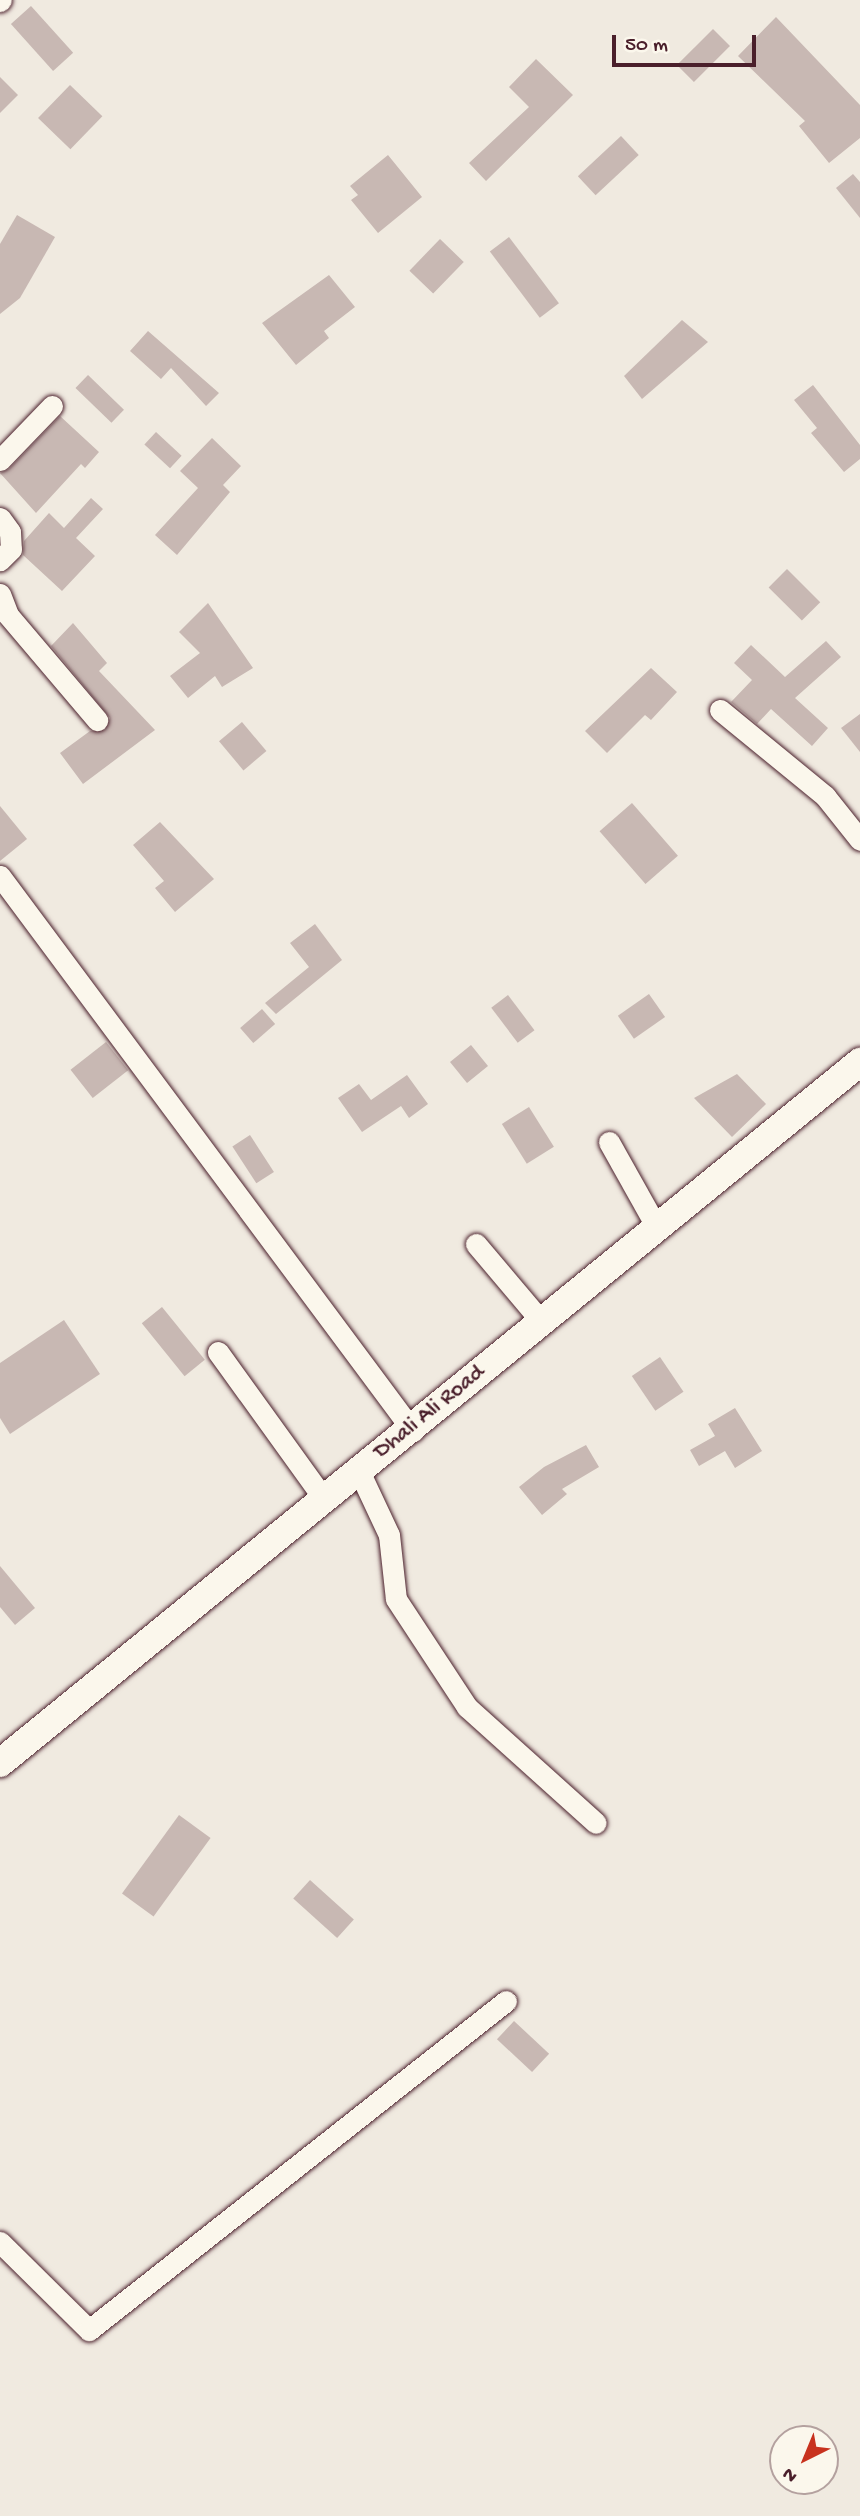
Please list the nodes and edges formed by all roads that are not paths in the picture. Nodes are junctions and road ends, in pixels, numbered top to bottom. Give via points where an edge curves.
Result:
1 (52, 406) dead end
2 (0, 460) edge
3 (0, 518) edge
4 (0, 560) edge
5 (0, 594) edge
6 (720, 710) dead end
7 (97, 720) dead end
8 (860, 840) edge
9 (0, 876) edge
10 (860, 1062) edge
11 (609, 1142) dead end
12 (657, 1228) junction
13 (476, 1244) dead end
14 (542, 1322) junction
15 (218, 1352) dead end
16 (412, 1430) junction
17 (359, 1471) junction
18 (324, 1499) junction
19 (0, 1763) edge
20 (596, 1823) dead end
21 (506, 2001) dead end
22 (0, 2242) edge

1 - 2 street
3 - 4 street via 10,532 11,549
5 - 7 street via 8,615
6 - 8 street via 825,796
9 - 16 street
10 - 12 street, Dhali Ali Road
11 - 12 street
12 - 14 street, Dhali Ali Road
13 - 14 street
14 - 16 street, Dhali Ali Road
15 - 18 street
16 - 17 street, Dhali Ali Road
17 - 18 street, Dhali Ali Road
17 - 20 street via 389,1535 396,1599 467,1707
18 - 19 street, Dhali Ali Road
21 - 22 street via 89,2330

